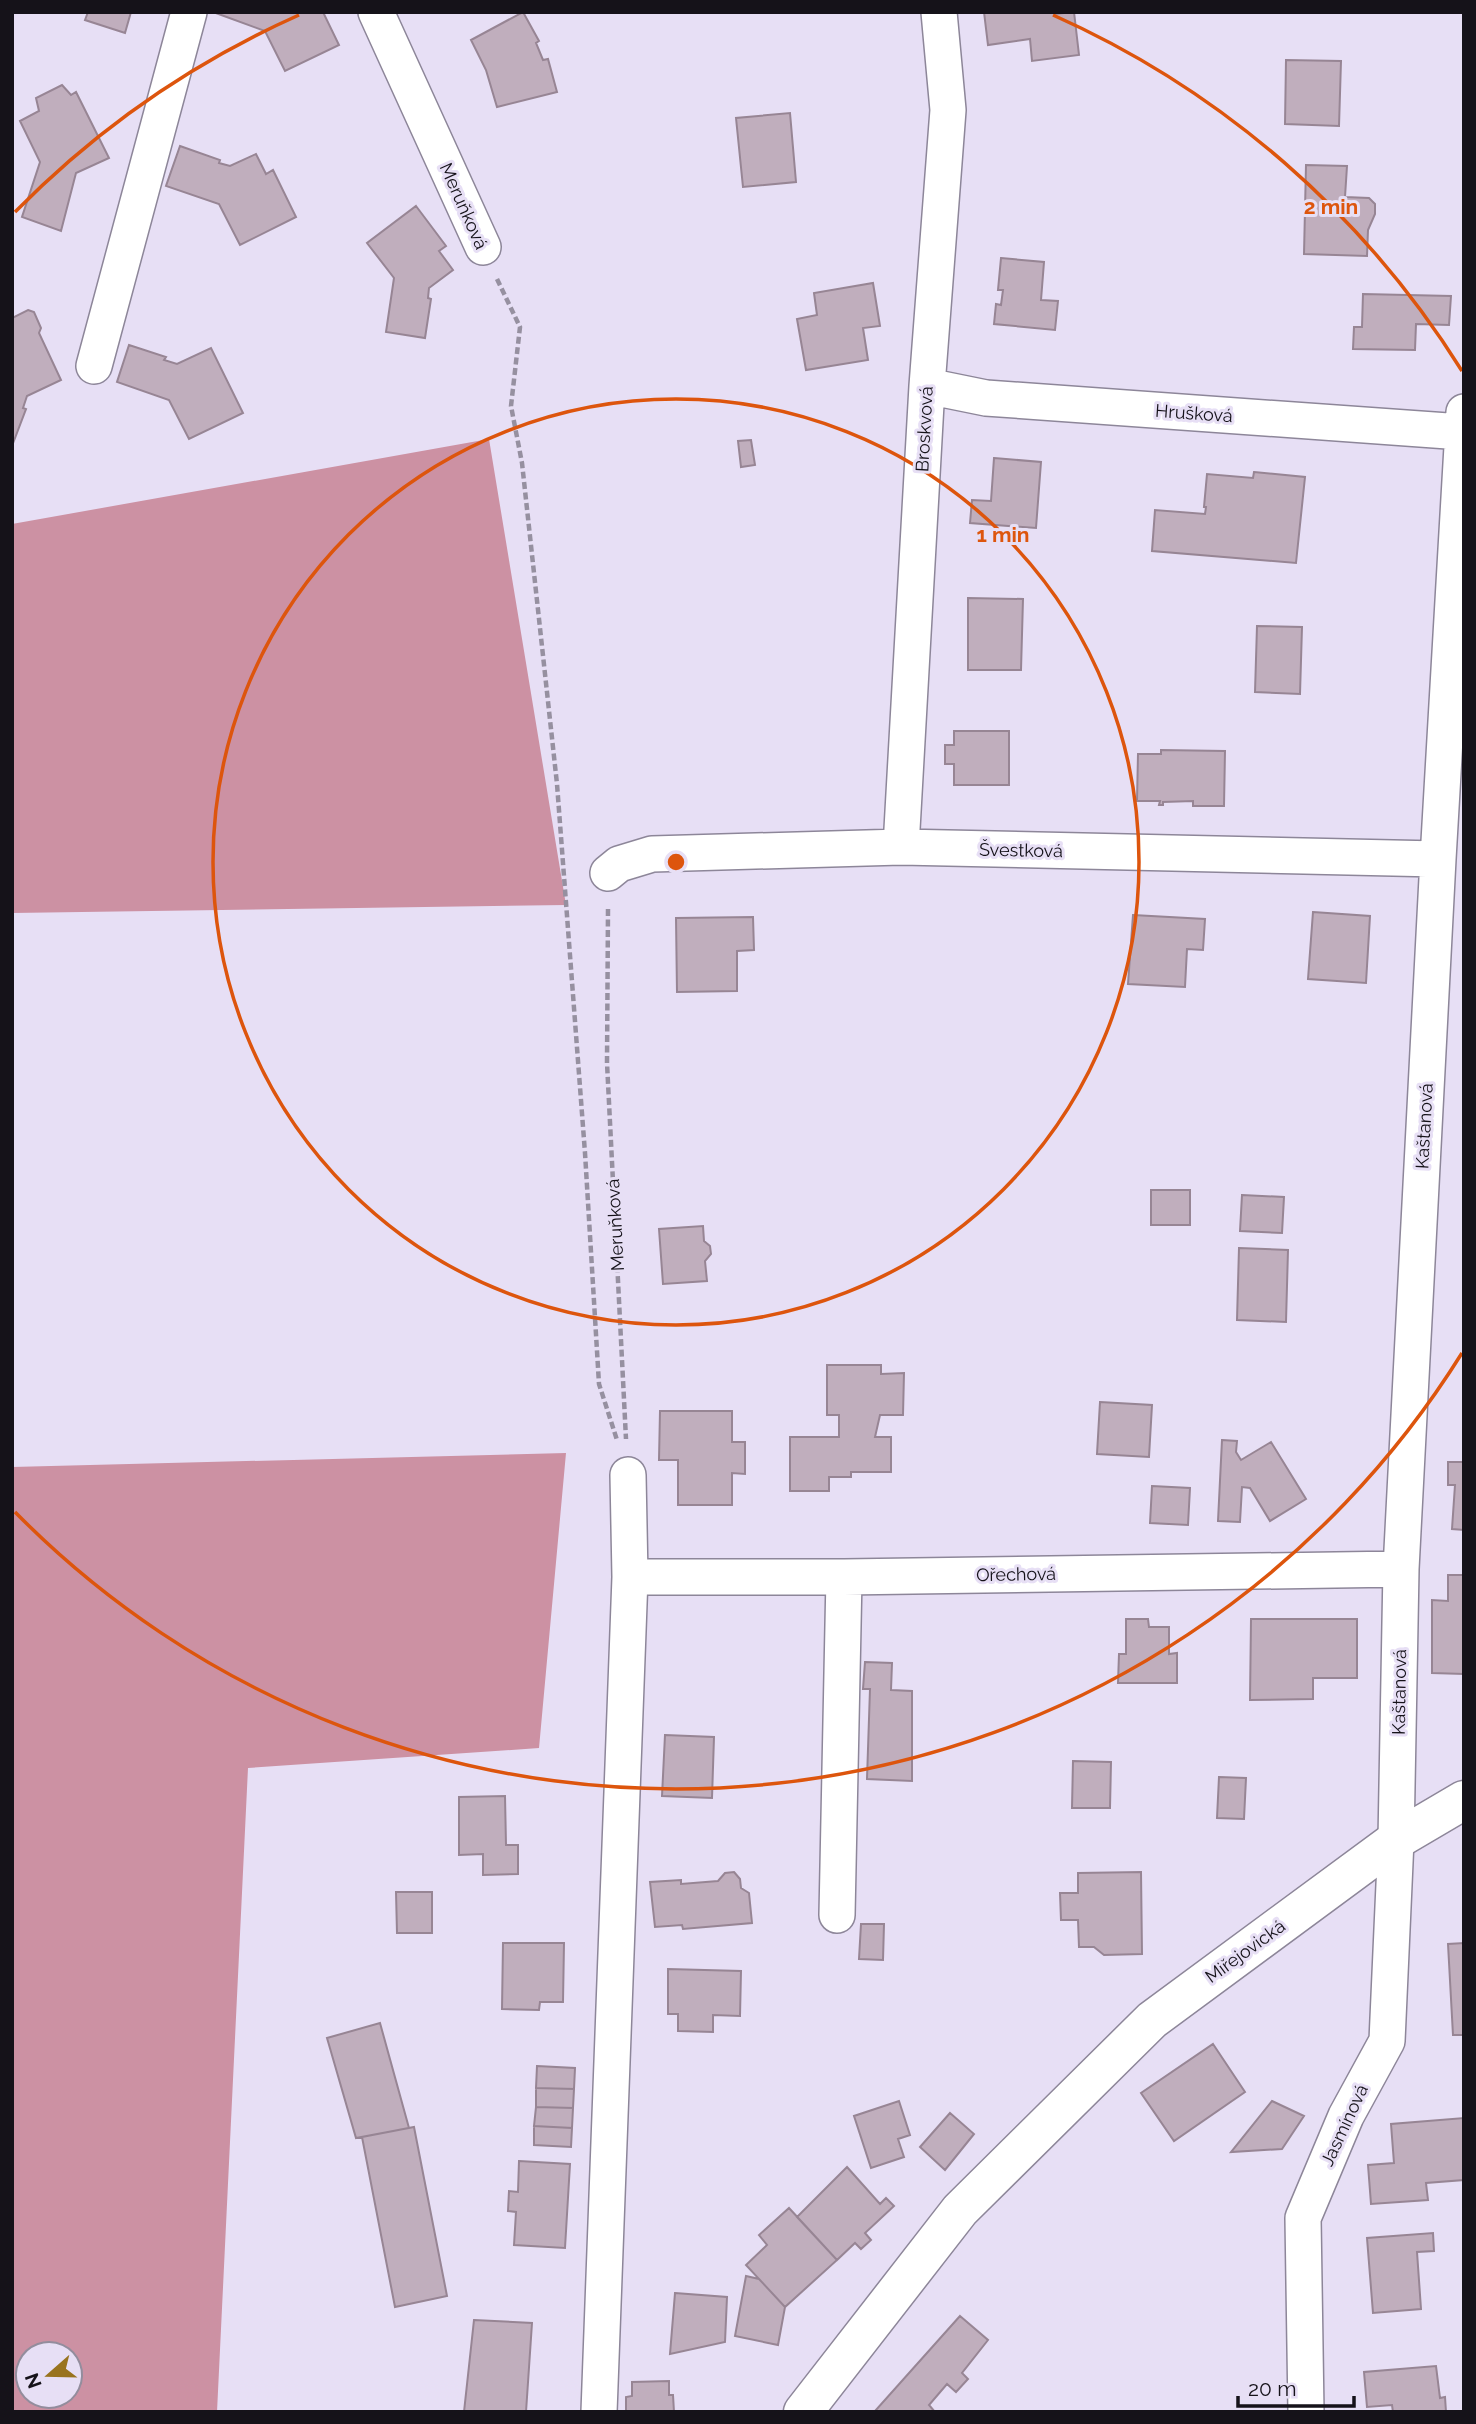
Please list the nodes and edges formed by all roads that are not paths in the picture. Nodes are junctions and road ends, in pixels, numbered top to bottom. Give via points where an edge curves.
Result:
1 (189, 12) edge
2 (376, 12) edge
3 (939, 12) edge
4 (482, 247) road end
5 (94, 366) dead end
6 (927, 386) junction
7 (1463, 422) edge
8 (901, 847) junction
9 (1438, 859) junction
10 (608, 873) road end
11 (628, 1475) road end
12 (1401, 1569) junction
13 (631, 1577) junction
14 (844, 1577) junction
15 (1464, 1800) edge
16 (1396, 1840) junction
17 (837, 1915) dead end
18 (600, 2412) edge
19 (803, 2412) edge
20 (1306, 2412) edge

1 - 5 street
2 - 4 street, Meruňková
3 - 6 street, Broskvová via 948,110
6 - 7 street, Hrušková via 986,398
6 - 8 street, Broskvová
7 - 9 street, Kaštanová
8 - 9 street, Švestková
8 - 10 street, Švestková via 652,854 619,864
9 - 12 street, Kaštanová
11 - 13 street
12 - 14 street, Ořechová
12 - 16 street, Kaštanová
13 - 14 street, Ořechová
13 - 18 street
14 - 17 street
15 - 16 street, Miřejovická
16 - 19 street, Miřejovická via 1152,2020 960,2210
16 - 20 street, Jasmínová via 1387,2040 1346,2116 1303,2218

